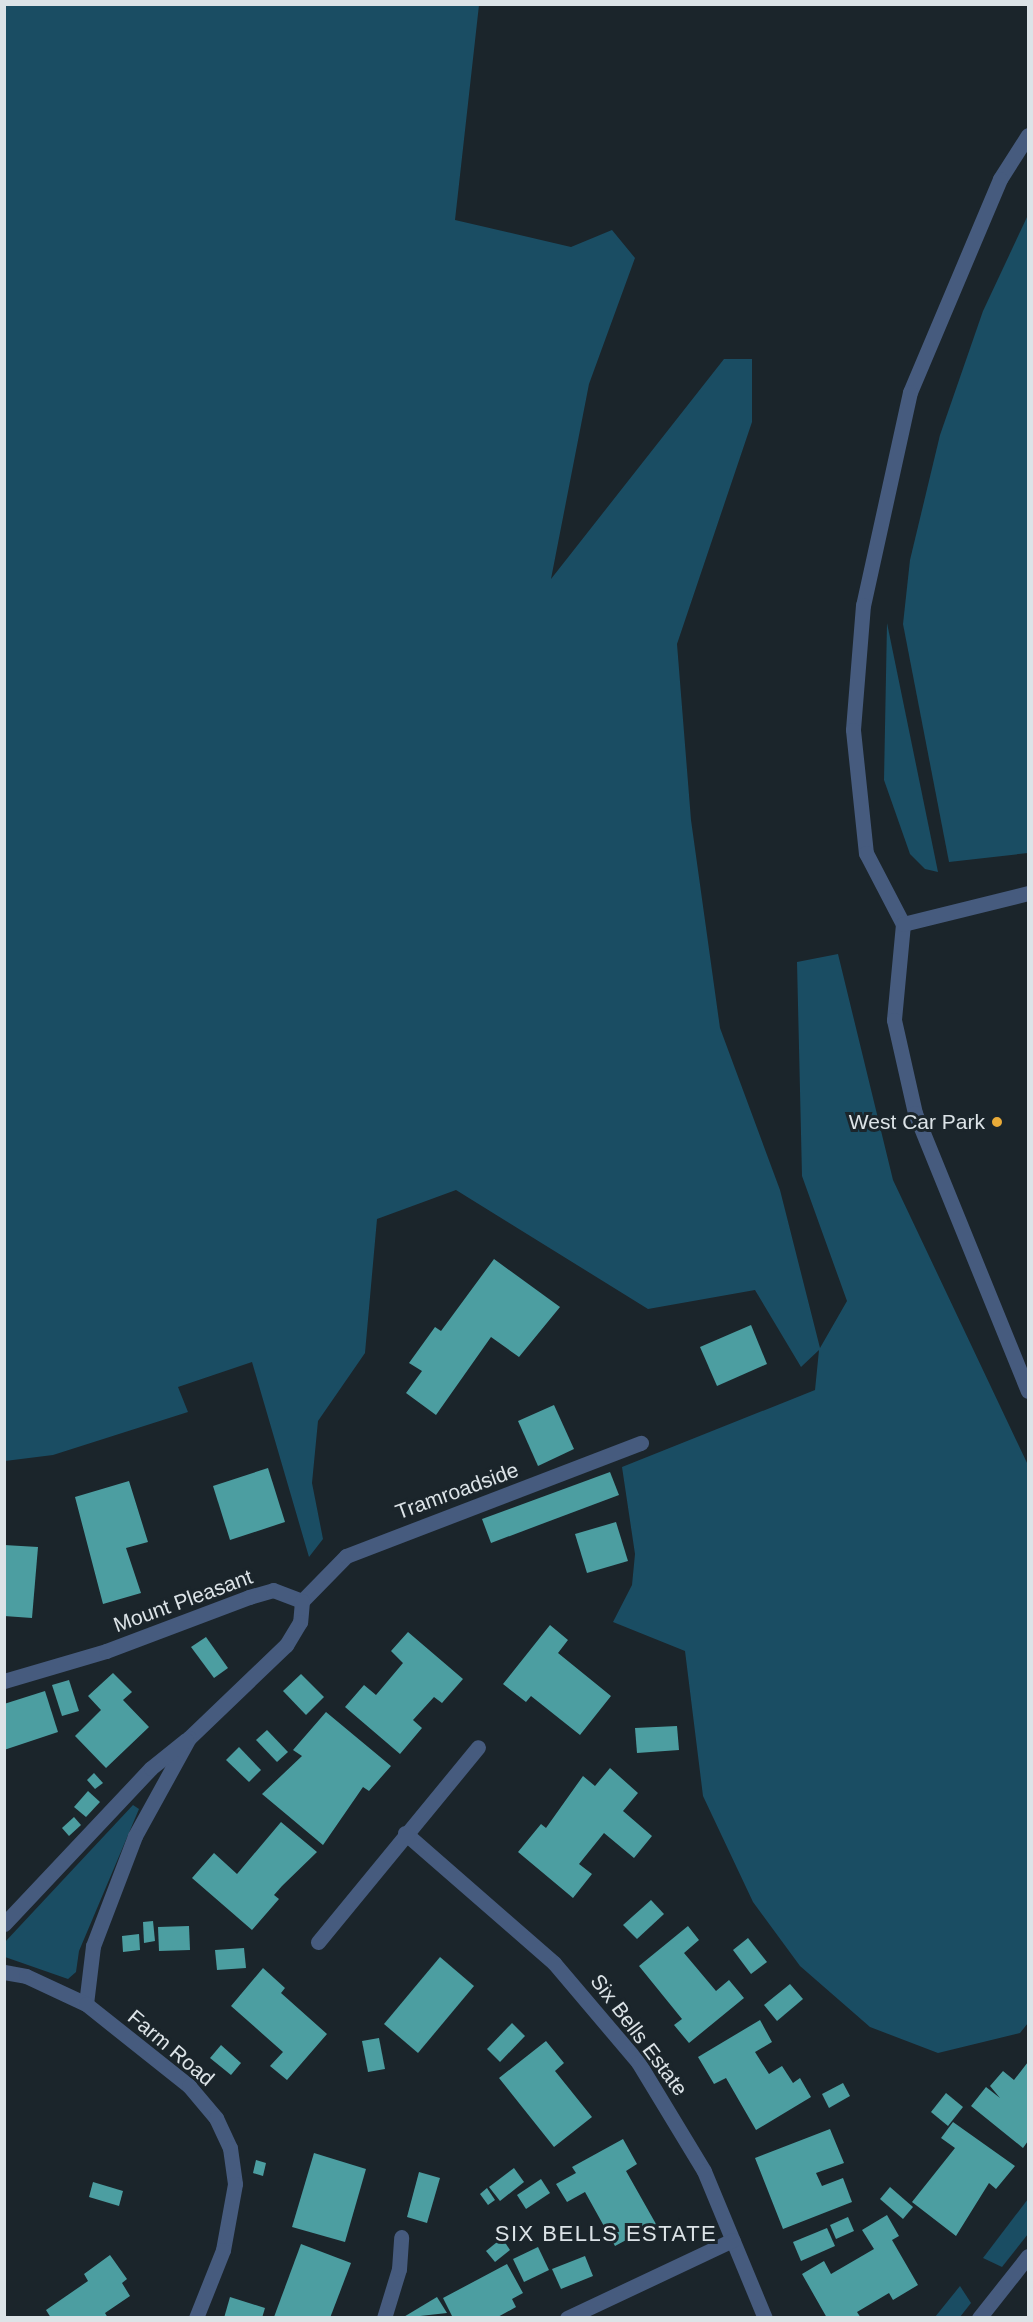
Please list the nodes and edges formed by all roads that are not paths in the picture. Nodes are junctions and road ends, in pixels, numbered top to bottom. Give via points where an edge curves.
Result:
1 (1029, 135) edge
2 (1029, 893) edge
3 (903, 924) junction
4 (1029, 1391) edge
5 (641, 1443) dead end
6 (302, 1601) junction
7 (4, 1681) edge
8 (189, 1738) junction
9 (478, 1747) dead end
10 (405, 1833) junction
11 (4, 1924) edge
12 (318, 1942) dead end
13 (4, 1972) edge
14 (86, 2004) junction
15 (401, 2237) dead end
16 (733, 2240) junction
17 (1029, 2256) edge
18 (196, 2318) edge
19 (384, 2318) edge
20 (567, 2318) edge
21 (765, 2318) edge
22 (979, 2318) edge

1 - 3 street via 1000,179 910,392 863,605 853,730 866,853
2 - 3 street
3 - 4 street via 894,1020 915,1113
5 - 6 street, Tramroadside via 346,1556
6 - 7 street, Mount Pleasant via 273,1590 106,1651
6 - 8 street via 300,1622 286,1646
8 - 11 street via 151,1768
8 - 14 street via 135,1836 87,1968
9 - 10 street
10 - 12 street
10 - 16 street, Six Bells Estate via 554,1963 602,2014 670,2109 704,2171
13 - 14 street, Farm Road via 26,1976
14 - 18 street, Farm Road via 189,2086 216,2118 230,2148 235,2184 222,2250
15 - 19 street via 399,2269
16 - 20 street
16 - 21 street, Six Bells Estate
17 - 22 street

